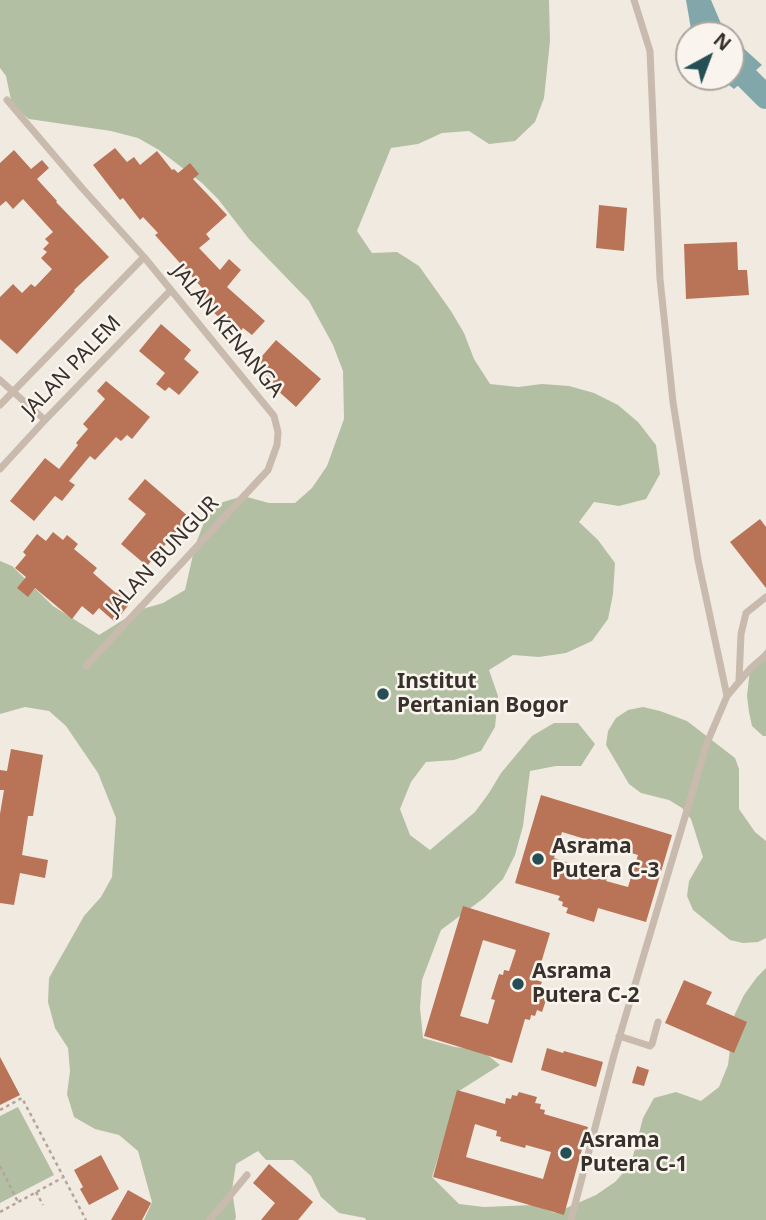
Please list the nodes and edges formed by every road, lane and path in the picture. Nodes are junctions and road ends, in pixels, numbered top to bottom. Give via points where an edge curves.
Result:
1 (634, 0) edge
2 (7, 100) dead end
3 (144, 257) junction
4 (171, 290) junction
5 (0, 380) edge
6 (12, 392) junction
7 (0, 405) edge
8 (44, 419) junction
9 (0, 469) edge
10 (268, 470) joint
11 (766, 597) edge
12 (766, 655) edge
13 (86, 666) dead end
14 (739, 682) junction
15 (727, 695) junction
16 (658, 1022) dead end
17 (620, 1036) junction
18 (0, 1110) edge
19 (0, 1166) edge
20 (247, 1175) dead end
21 (63, 1178) junction
22 (36, 1192) junction
23 (18, 1202) junction
24 (43, 1205) dead end
25 (0, 1212) edge
26 (86, 1220) edge
27 (210, 1220) edge
28 (571, 1220) edge

1 - 15 lane via 650,51 660,279 673,402 698,560
2 - 3 lane, JALAN KENANGA
3 - 4 lane, JALAN KENANGA
3 - 6 lane, JALAN PALEM
4 - 8 lane, JALAN PALEM
4 - 10 lane, JALAN KENANGA via 274,416 277,446
5 - 6 lane
6 - 7 lane, JALAN PALEM
6 - 8 lane
8 - 9 lane, JALAN PALEM
10 - 13 lane, JALAN BUNGUR
11 - 14 lane via 746,613
12 - 14 lane
14 - 15 lane
15 - 17 lane via 707,743
16 - 17 lane via 650,1046
17 - 28 lane
18 - 21 path via 22,1098
19 - 23 path
20 - 27 lane
21 - 22 path
21 - 26 path
22 - 23 path
22 - 24 path
23 - 25 path

